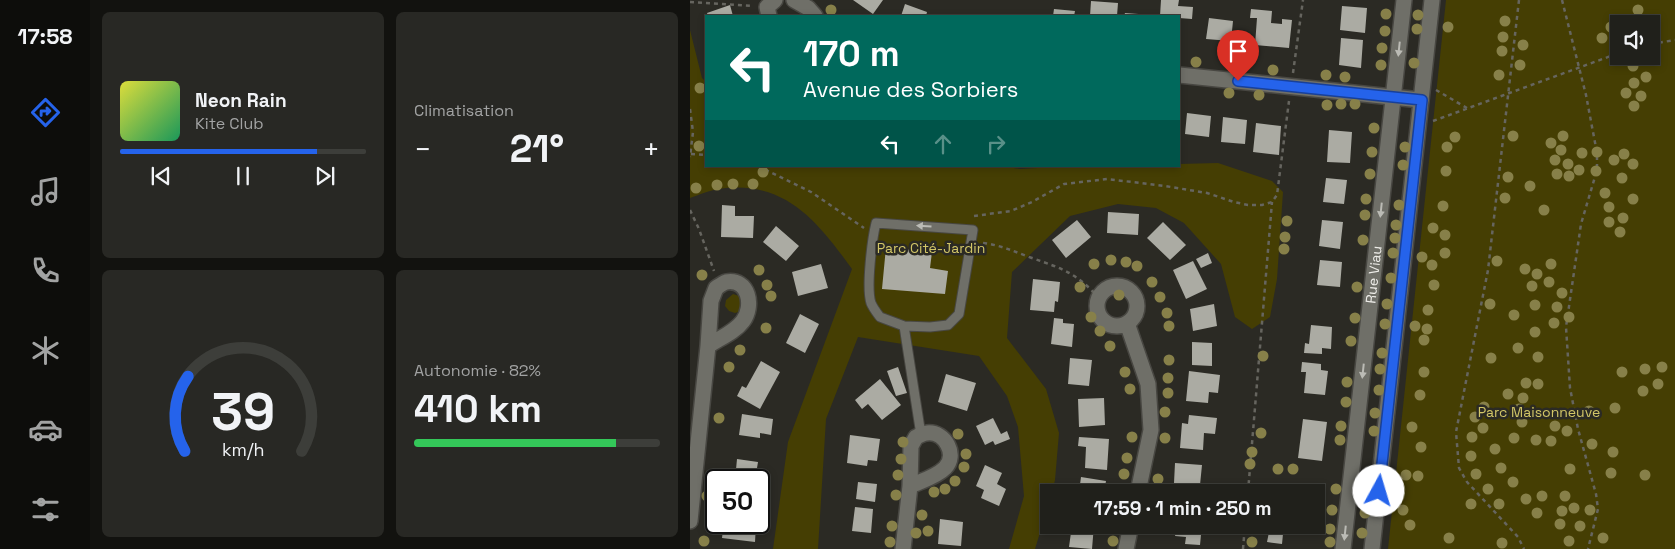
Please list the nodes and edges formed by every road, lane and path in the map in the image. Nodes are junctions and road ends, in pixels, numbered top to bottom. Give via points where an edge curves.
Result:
1 (794, 0) edge
2 (1303, 0) edge
3 (1404, 0) edge
4 (1432, 0) edge
5 (1519, 0) edge
6 (1562, 0) edge
7 (690, 2) edge
8 (770, 8) edge
9 (814, 15) edge
10 (1675, 40) edge
11 (1660, 42) edge
12 (1610, 56) edge
13 (1580, 67) junction
14 (1180, 75) edge
15 (1291, 86) junction
16 (1435, 89) dead end
17 (1510, 94) junction
18 (1394, 97) junction
19 (1422, 100) junction
20 (1467, 108) junction
21 (690, 109) edge
22 (1431, 121) dead end
23 (691, 155) edge
24 (705, 155) edge
25 (760, 167) edge
26 (1272, 202) junction
27 (690, 210) edge
28 (974, 216) dead end
29 (874, 234) junction
30 (971, 242) junction
31 (716, 288) junction
32 (1099, 298) junction
33 (1127, 323) junction
34 (904, 326) junction
35 (708, 346) junction
36 (921, 435) junction
37 (1140, 484) edge
38 (1249, 484) edge
39 (910, 486) junction
40 (690, 521) edge
41 (1129, 534) edge
42 (1244, 534) edge
43 (903, 549) edge
44 (1126, 549) edge
45 (1243, 549) edge
46 (1343, 549) edge
47 (1372, 549) edge
48 (1524, 549) edge
49 (1588, 549) edge

1 - 9 street
2 - 15 path
3 -> 18 street, Rue Viau
4 - 19 street, Rue Viau
5 - 17 path
6 - 13 path
7 - 8 path
10 - 11 path
12 - 13 path
13 - 17 path
13 - 49 path via 1596,143 1597,170 1581,224 1566,327 1570,388 1598,509
14 - 15 street
15 - 18 street
15 - 26 path via 1278,195
16 - 20 path
17 - 20 path
17 - 48 path via 1488,270 1456,432 1459,468 1467,482 1518,537
18 - 19 street
18 -> 46 street, Rue Viau
19 - 47 street, Rue Viau
20 - 22 path
21 - 23 path
23 - 24 path
25 - 29 path via 811,192
26 - 28 path via 1248,205 1207,193 1107,179 1064,184 1011,211
26 - 38 path
27 - 31 path via 715,273
30 -> 29 lane via 972,230 876,223
29 - 34 lane via 869,290 871,303 880,317
30 - 32 path via 999,245 1064,268
30 - 34 lane via 960,314 948,325
31 - 35 street via 711,301
31 - 35 street via 726,282 745,288 749,299 748,312 743,322
32 - 33 street via 1097,310 1104,321 1115,326
32 - 33 street via 1114,286 1132,293 1136,306
33 - 37 street via 1148,384 1151,430
34 - 36 lane
35 - 40 street
36 - 39 street via 911,446
36 - 39 street via 936,434 944,440 950,448 950,460 945,468
39 - 43 street
41 - 44 street
42 - 45 path

